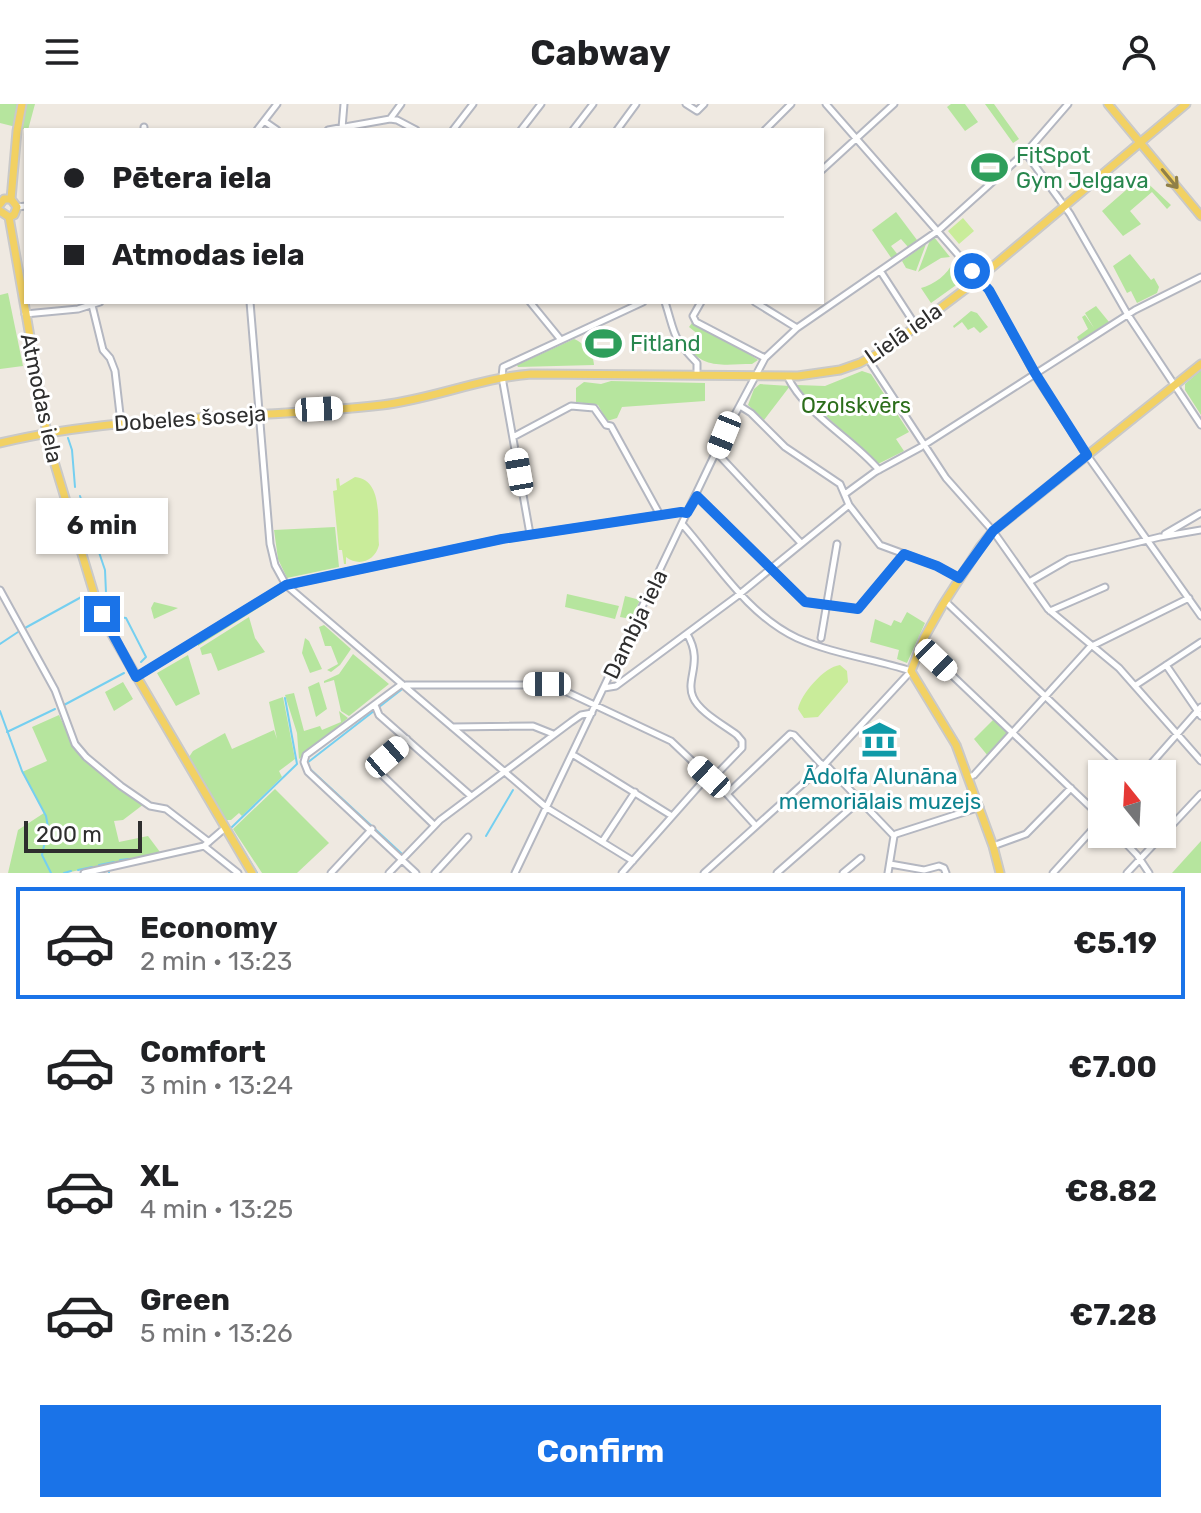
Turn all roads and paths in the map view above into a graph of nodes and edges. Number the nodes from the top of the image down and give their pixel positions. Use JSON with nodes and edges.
{"nodes":[{"id":1,"x":22,"y":104,"type":"edge"},
{"id":2,"x":277,"y":104,"type":"edge"},
{"id":3,"x":344,"y":104,"type":"edge"},
{"id":4,"x":401,"y":104,"type":"edge"},
{"id":5,"x":473,"y":104,"type":"edge"},
{"id":6,"x":541,"y":104,"type":"edge"},
{"id":7,"x":593,"y":104,"type":"edge"},
{"id":8,"x":686,"y":104,"type":"edge"},
{"id":9,"x":704,"y":104,"type":"edge"},
{"id":10,"x":791,"y":104,"type":"edge"},
{"id":11,"x":826,"y":104,"type":"edge"},
{"id":12,"x":894,"y":104,"type":"edge"},
{"id":13,"x":1068,"y":104,"type":"edge"},
{"id":14,"x":1108,"y":104,"type":"edge"},
{"id":15,"x":1186,"y":104,"type":"edge"},
{"id":16,"x":633,"y":105,"type":"edge"},
{"id":17,"x":390,"y":119,"type":"junction"},
{"id":18,"x":264,"y":121,"type":"junction"},
{"id":19,"x":259,"y":128,"type":"edge"},
{"id":20,"x":274,"y":128,"type":"edge"},
{"id":21,"x":342,"y":128,"type":"joint"},
{"id":22,"x":412,"y":128,"type":"edge"},
{"id":23,"x":455,"y":128,"type":"edge"},
{"id":24,"x":523,"y":128,"type":"edge"},
{"id":25,"x":575,"y":128,"type":"edge"},
{"id":26,"x":618,"y":128,"type":"edge"},
{"id":27,"x":767,"y":128,"type":"edge"},
{"id":28,"x":857,"y":137,"type":"junction"},
{"id":29,"x":1140,"y":143,"type":"junction"},
{"id":30,"x":1025,"y":152,"type":"junction"},
{"id":31,"x":824,"y":168,"type":"edge"},
{"id":32,"x":15,"y":203,"type":"edge"},
{"id":33,"x":1064,"y":206,"type":"junction"},
{"id":34,"x":4,"y":215,"type":"edge"},
{"id":35,"x":1201,"y":216,"type":"edge"},
{"id":36,"x":939,"y":230,"type":"junction"},
{"id":37,"x":881,"y":272,"type":"junction"},
{"id":38,"x":1201,"y":277,"type":"edge"},
{"id":39,"x":979,"y":278,"type":"junction"},
{"id":40,"x":90,"y":304,"type":"edge"},
{"id":41,"x":97,"y":304,"type":"edge"},
{"id":42,"x":250,"y":304,"type":"edge"},
{"id":43,"x":532,"y":304,"type":"edge"},
{"id":44,"x":639,"y":304,"type":"edge"},
{"id":45,"x":666,"y":304,"type":"edge"},
{"id":46,"x":700,"y":304,"type":"edge"},
{"id":47,"x":758,"y":304,"type":"edge"},
{"id":48,"x":25,"y":314,"type":"junction"},
{"id":49,"x":1128,"y":315,"type":"junction"},
{"id":50,"x":916,"y":326,"type":"junction"},
{"id":51,"x":797,"y":328,"type":"junction"},
{"id":52,"x":561,"y":340,"type":"junction"},
{"id":53,"x":765,"y":358,"type":"junction"},
{"id":54,"x":868,"y":359,"type":"junction"},
{"id":55,"x":1201,"y":364,"type":"edge"},
{"id":56,"x":1035,"y":373,"type":"junction"},
{"id":57,"x":697,"y":374,"type":"junction"},
{"id":58,"x":755,"y":374,"type":"junction"},
{"id":59,"x":787,"y":376,"type":"junction"},
{"id":60,"x":798,"y":376,"type":"junction"},
{"id":61,"x":502,"y":377,"type":"junction"},
{"id":62,"x":793,"y":386,"type":"junction"},
{"id":63,"x":1175,"y":386,"type":"junction"},
{"id":64,"x":740,"y":406,"type":"junction"},
{"id":65,"x":259,"y":413,"type":"junction"},
{"id":66,"x":121,"y":423,"type":"junction"},
{"id":67,"x":1201,"y":425,"type":"edge"},
{"id":68,"x":47,"y":432,"type":"junction"},
{"id":69,"x":513,"y":437,"type":"junction"},
{"id":70,"x":0,"y":443,"type":"edge"},
{"id":71,"x":924,"y":445,"type":"junction"},
{"id":72,"x":717,"y":453,"type":"junction"},
{"id":73,"x":1087,"y":455,"type":"junction"},
{"id":74,"x":879,"y":470,"type":"junction"},
{"id":75,"x":845,"y":494,"type":"junction"},
{"id":76,"x":697,"y":496,"type":"junction"},
{"id":77,"x":849,"y":505,"type":"junction"},
{"id":78,"x":687,"y":513,"type":"junction"},
{"id":79,"x":1201,"y":513,"type":"edge"},
{"id":80,"x":660,"y":515,"type":"junction"},
{"id":81,"x":683,"y":525,"type":"junction"},
{"id":82,"x":1201,"y":530,"type":"edge"},
{"id":83,"x":993,"y":531,"type":"junction"},
{"id":84,"x":530,"y":534,"type":"junction"},
{"id":85,"x":1160,"y":537,"type":"junction"},
{"id":86,"x":1149,"y":540,"type":"junction"},
{"id":87,"x":801,"y":543,"type":"junction"},
{"id":88,"x":837,"y":544,"type":"dead end"},
{"id":89,"x":904,"y":554,"type":"junction"},
{"id":90,"x":771,"y":567,"type":"junction"},
{"id":91,"x":959,"y":578,"type":"junction"},
{"id":92,"x":1031,"y":581,"type":"junction"},
{"id":93,"x":286,"y":585,"type":"junction"},
{"id":94,"x":1105,"y":587,"type":"dead end"},
{"id":95,"x":0,"y":590,"type":"edge"},
{"id":96,"x":739,"y":594,"type":"junction"},
{"id":97,"x":1189,"y":598,"type":"junction"},
{"id":98,"x":944,"y":601,"type":"junction"},
{"id":99,"x":826,"y":606,"type":"junction"},
{"id":100,"x":1050,"y":611,"type":"junction"},
{"id":101,"x":1201,"y":616,"type":"edge"},
{"id":102,"x":687,"y":634,"type":"junction"},
{"id":103,"x":821,"y":638,"type":"dead end"},
{"id":104,"x":1201,"y":642,"type":"edge"},
{"id":105,"x":1092,"y":645,"type":"junction"},
{"id":106,"x":919,"y":649,"type":"junction"},
{"id":107,"x":1166,"y":665,"type":"junction"},
{"id":108,"x":911,"y":671,"type":"junction"},
{"id":109,"x":136,"y":677,"type":"junction"},
{"id":110,"x":403,"y":685,"type":"junction"},
{"id":111,"x":1136,"y":685,"type":"junction"},
{"id":112,"x":604,"y":688,"type":"junction"},
{"id":113,"x":1045,"y":696,"type":"junction"},
{"id":114,"x":375,"y":705,"type":"junction"},
{"id":115,"x":595,"y":705,"type":"junction"},
{"id":116,"x":1200,"y":711,"type":"edge"},
{"id":117,"x":592,"y":713,"type":"junction"},
{"id":118,"x":452,"y":727,"type":"junction"},
{"id":119,"x":1012,"y":733,"type":"junction"},
{"id":120,"x":1177,"y":733,"type":"junction"},
{"id":121,"x":553,"y":734,"type":"junction"},
{"id":122,"x":407,"y":739,"type":"junction"},
{"id":123,"x":572,"y":754,"type":"junction"},
{"id":124,"x":1112,"y":760,"type":"edge"},
{"id":125,"x":1154,"y":760,"type":"edge"},
{"id":126,"x":1201,"y":761,"type":"edge"},
{"id":127,"x":825,"y":764,"type":"junction"},
{"id":128,"x":504,"y":771,"type":"junction"},
{"id":129,"x":709,"y":777,"type":"junction"},
{"id":130,"x":969,"y":777,"type":"junction"},
{"id":131,"x":1071,"y":788,"type":"junction"},
{"id":132,"x":635,"y":792,"type":"junction"},
{"id":133,"x":727,"y":794,"type":"junction"},
{"id":134,"x":1201,"y":794,"type":"edge"},
{"id":135,"x":471,"y":796,"type":"junction"},
{"id":136,"x":859,"y":801,"type":"junction"},
{"id":137,"x":1088,"y":804,"type":"edge"},
{"id":138,"x":980,"y":807,"type":"junction"},
{"id":139,"x":547,"y":808,"type":"junction"},
{"id":140,"x":672,"y":816,"type":"junction"},
{"id":141,"x":434,"y":825,"type":"junction"},
{"id":142,"x":756,"y":826,"type":"junction"},
{"id":143,"x":225,"y":828,"type":"junction"},
{"id":144,"x":372,"y":829,"type":"junction"},
{"id":145,"x":1088,"y":834,"type":"edge"},
{"id":146,"x":468,"y":837,"type":"dead end"},
{"id":147,"x":893,"y":838,"type":"junction"},
{"id":148,"x":602,"y":842,"type":"junction"},
{"id":149,"x":206,"y":844,"type":"junction"},
{"id":150,"x":993,"y":846,"type":"junction"},
{"id":151,"x":1130,"y":848,"type":"edge"},
{"id":152,"x":861,"y":858,"type":"dead end"},
{"id":153,"x":401,"y":859,"type":"junction"},
{"id":154,"x":1140,"y":859,"type":"junction"},
{"id":155,"x":633,"y":861,"type":"junction"},
{"id":156,"x":890,"y":864,"type":"junction"},
{"id":157,"x":105,"y":871,"type":"edge"},
{"id":158,"x":707,"y":872,"type":"edge"},
{"id":159,"x":84,"y":873,"type":"edge"},
{"id":160,"x":238,"y":873,"type":"edge"},
{"id":161,"x":252,"y":873,"type":"edge"},
{"id":162,"x":331,"y":873,"type":"edge"},
{"id":163,"x":389,"y":873,"type":"edge"},
{"id":164,"x":416,"y":873,"type":"edge"},
{"id":165,"x":435,"y":873,"type":"edge"},
{"id":166,"x":515,"y":873,"type":"edge"},
{"id":167,"x":622,"y":873,"type":"edge"},
{"id":168,"x":777,"y":873,"type":"edge"},
{"id":169,"x":843,"y":873,"type":"edge"},
{"id":170,"x":888,"y":873,"type":"edge"},
{"id":171,"x":946,"y":873,"type":"edge"},
{"id":172,"x":999,"y":873,"type":"edge"},
{"id":173,"x":1053,"y":873,"type":"edge"},
{"id":174,"x":1127,"y":873,"type":"edge"},
{"id":175,"x":1149,"y":873,"type":"edge"}],
"edges":[{"from":1,"to":32,"type":"main road"},
{"from":2,"to":18,"type":"street"},
{"from":3,"to":21,"type":"street"},
{"from":4,"to":17,"type":"street"},
{"from":5,"to":23,"type":"street"},
{"from":6,"to":24,"type":"street"},
{"from":7,"to":25,"type":"street"},
{"from":8,"to":9,"type":"street"},
{"from":10,"to":27,"type":"street"},
{"from":11,"to":28,"type":"street"},
{"from":12,"to":28,"type":"street"},
{"from":13,"to":30,"type":"street","name":"Dambja iela"},
{"from":14,"to":29,"type":"main road"},
{"from":15,"to":29,"type":"main road","name":"Lielā iela"},
{"from":16,"to":26,"type":"street"},
{"from":17,"to":21,"type":"street"},
{"from":17,"to":22,"type":"street"},
{"from":18,"to":19,"type":"street"},
{"from":18,"to":20,"type":"street"},
{"from":28,"to":31,"type":"street"},
{"from":28,"to":36,"type":"street"},
{"from":29,"to":33,"type":"main road","name":"Lielā iela"},
{"from":29,"to":35,"type":"main road","one_way":true},
{"from":30,"to":33,"type":"street"},
{"from":30,"to":36,"type":"street","name":"Dambja iela"},
{"from":32,"to":34,"type":"main road"},
{"from":33,"to":39,"type":"main road","name":"Lielā iela"},
{"from":33,"to":49,"type":"street"},
{"from":34,"to":48,"type":"main road","name":"Atmodas iela"},
{"from":36,"to":37,"type":"street","name":"Dambja iela"},
{"from":36,"to":39,"type":"street"},
{"from":37,"to":50,"type":"street"},
{"from":37,"to":51,"type":"street","name":"Dambja iela"},
{"from":38,"to":49,"type":"street"},
{"from":39,"to":50,"type":"main road","name":"Lielā iela"},
{"from":39,"to":56,"type":"street"},
{"from":40,"to":48,"type":"street"},
{"from":41,"to":66,"type":"street"},
{"from":42,"to":65,"type":"street"},
{"from":43,"to":52,"type":"street"},
{"from":44,"to":52,"type":"street","name":"Dobeles šoseja"},
{"from":45,"to":57,"type":"street"},
{"from":46,"to":53,"type":"street"},
{"from":47,"to":51,"type":"street"},
{"from":48,"to":68,"type":"main road","name":"Atmodas iela"},
{"from":49,"to":56,"type":"street"},
{"from":49,"to":63,"type":"street"},
{"from":50,"to":54,"type":"main road","name":"Lielā iela"},
{"from":51,"to":53,"type":"street","name":"Dambja iela"},
{"from":52,"to":61,"type":"street","name":"Dobeles šoseja"},
{"from":53,"to":58,"type":"street","name":"Dambja iela"},
{"from":54,"to":60,"type":"main road","name":"Lielā iela"},
{"from":54,"to":71,"type":"street"},
{"from":55,"to":63,"type":"main road"},
{"from":56,"to":71,"type":"street"},
{"from":56,"to":73,"type":"street"},
{"from":57,"to":58,"type":"main road","name":"Lielā iela"},
{"from":57,"to":61,"type":"main road","name":"Lielā iela"},
{"from":58,"to":59,"type":"main road","name":"Lielā iela"},
{"from":58,"to":64,"type":"street","name":"Dambja iela"},
{"from":59,"to":60,"type":"main road","name":"Lielā iela"},
{"from":59,"to":62,"type":"street"},
{"from":60,"to":62,"type":"street"},
{"from":61,"to":65,"type":"main road","name":"Dobeles šoseja"},
{"from":61,"to":69,"type":"street"},
{"from":62,"to":74,"type":"street"},
{"from":63,"to":67,"type":"street"},
{"from":63,"to":73,"type":"main road"},
{"from":64,"to":72,"type":"street","name":"Dambja iela"},
{"from":64,"to":75,"type":"street"},
{"from":65,"to":66,"type":"main road","name":"Dobeles šoseja"},
{"from":65,"to":93,"type":"street"},
{"from":66,"to":68,"type":"main road","name":"Dobeles šoseja"},
{"from":68,"to":70,"type":"main road","name":"Dobeles šoseja"},
{"from":68,"to":109,"type":"main road","name":"Atmodas iela"},
{"from":69,"to":80,"type":"street"},
{"from":69,"to":84,"type":"street"},
{"from":71,"to":74,"type":"street"},
{"from":71,"to":83,"type":"street"},
{"from":72,"to":76,"type":"street","name":"Dambja iela"},
{"from":72,"to":87,"type":"street"},
{"from":73,"to":83,"type":"main road"},
{"from":73,"to":86,"type":"street"},
{"from":74,"to":75,"type":"street"},
{"from":75,"to":77,"type":"street"},
{"from":76,"to":78,"type":"street","name":"Dambja iela"},
{"from":76,"to":90,"type":"street"},
{"from":77,"to":87,"type":"street"},
{"from":77,"to":89,"type":"street"},
{"from":78,"to":80,"type":"street"},
{"from":78,"to":81,"type":"street","name":"Dambja iela"},
{"from":79,"to":85,"type":"street"},
{"from":80,"to":84,"type":"street"},
{"from":81,"to":96,"type":"street"},
{"from":81,"to":112,"type":"street","name":"Dambja iela"},
{"from":82,"to":85,"type":"street"},
{"from":83,"to":91,"type":"main road"},
{"from":83,"to":92,"type":"street"},
{"from":84,"to":93,"type":"street"},
{"from":85,"to":86,"type":"street"},
{"from":86,"to":92,"type":"street"},
{"from":86,"to":97,"type":"street"},
{"from":87,"to":90,"type":"street"},
{"from":88,"to":99,"type":"street"},
{"from":89,"to":91,"type":"street"},
{"from":89,"to":99,"type":"street"},
{"from":90,"to":96,"type":"street"},
{"from":90,"to":99,"type":"street"},
{"from":91,"to":98,"type":"main road"},
{"from":92,"to":100,"type":"street"},
{"from":93,"to":109,"type":"street"},
{"from":93,"to":110,"type":"street"},
{"from":94,"to":100,"type":"street"},
{"from":95,"to":149,"type":"street"},
{"from":96,"to":102,"type":"street"},
{"from":96,"to":108,"type":"street"},
{"from":97,"to":101,"type":"street"},
{"from":97,"to":105,"type":"street"},
{"from":98,"to":106,"type":"main road"},
{"from":98,"to":113,"type":"street"},
{"from":99,"to":103,"type":"street"},
{"from":100,"to":105,"type":"street"},
{"from":102,"to":112,"type":"street"},
{"from":102,"to":129,"type":"street"},
{"from":104,"to":107,"type":"street"},
{"from":105,"to":111,"type":"street"},
{"from":105,"to":113,"type":"street"},
{"from":106,"to":108,"type":"main road"},
{"from":106,"to":119,"type":"street"},
{"from":107,"to":111,"type":"street"},
{"from":107,"to":116,"type":"street"},
{"from":108,"to":127,"type":"street"},
{"from":108,"to":130,"type":"main road"},
{"from":109,"to":143,"type":"main road","name":"Atmodas iela"},
{"from":110,"to":114,"type":"street"},
{"from":110,"to":115,"type":"street"},
{"from":110,"to":118,"type":"street"},
{"from":111,"to":120,"type":"street"},
{"from":112,"to":115,"type":"street","name":"Dambja iela"},
{"from":113,"to":119,"type":"street"},
{"from":113,"to":124,"type":"street"},
{"from":114,"to":122,"type":"street"},
{"from":114,"to":144,"type":"street"},
{"from":115,"to":117,"type":"street","name":"Dambja iela"},
{"from":115,"to":129,"type":"street"},
{"from":116,"to":120,"type":"street"},
{"from":117,"to":121,"type":"street"},
{"from":117,"to":123,"type":"street","name":"Dambja iela"},
{"from":118,"to":121,"type":"street"},
{"from":118,"to":128,"type":"street"},
{"from":119,"to":130,"type":"street"},
{"from":119,"to":131,"type":"street"},
{"from":120,"to":125,"type":"street"},
{"from":120,"to":126,"type":"street"},
{"from":121,"to":128,"type":"street"},
{"from":122,"to":135,"type":"street"},
{"from":122,"to":141,"type":"street"},
{"from":123,"to":132,"type":"street"},
{"from":123,"to":139,"type":"street","name":"Dambja iela"},
{"from":127,"to":133,"type":"street"},
{"from":127,"to":136,"type":"street"},
{"from":127,"to":142,"type":"street"},
{"from":128,"to":135,"type":"street"},
{"from":128,"to":139,"type":"street"},
{"from":129,"to":133,"type":"street"},
{"from":129,"to":140,"type":"street"},
{"from":130,"to":138,"type":"main road"},
{"from":131,"to":137,"type":"street"},
{"from":131,"to":150,"type":"street"},
{"from":132,"to":140,"type":"street"},
{"from":132,"to":148,"type":"street"},
{"from":133,"to":142,"type":"street"},
{"from":134,"to":154,"type":"street"},
{"from":135,"to":141,"type":"street"},
{"from":136,"to":147,"type":"street"},
{"from":136,"to":168,"type":"street"},
{"from":138,"to":147,"type":"street"},
{"from":138,"to":150,"type":"main road"},
{"from":139,"to":148,"type":"street"},
{"from":139,"to":166,"type":"street","name":"Dambja iela"},
{"from":140,"to":155,"type":"street"},
{"from":141,"to":153,"type":"street"},
{"from":142,"to":158,"type":"street"},
{"from":143,"to":149,"type":"street"},
{"from":143,"to":161,"type":"main road","name":"Atmodas iela"},
{"from":144,"to":153,"type":"street"},
{"from":144,"to":162,"type":"street"},
{"from":145,"to":173,"type":"street"},
{"from":146,"to":165,"type":"street"},
{"from":147,"to":156,"type":"street"},
{"from":148,"to":155,"type":"street"},
{"from":149,"to":157,"type":"street"},
{"from":149,"to":160,"type":"street"},
{"from":150,"to":172,"type":"main road"},
{"from":151,"to":154,"type":"street"},
{"from":152,"to":169,"type":"street"},
{"from":153,"to":163,"type":"street"},
{"from":153,"to":164,"type":"street"},
{"from":154,"to":174,"type":"street"},
{"from":154,"to":175,"type":"street"},
{"from":155,"to":167,"type":"street"},
{"from":156,"to":170,"type":"street"},
{"from":156,"to":171,"type":"street"},
{"from":157,"to":159,"type":"street"}]}
